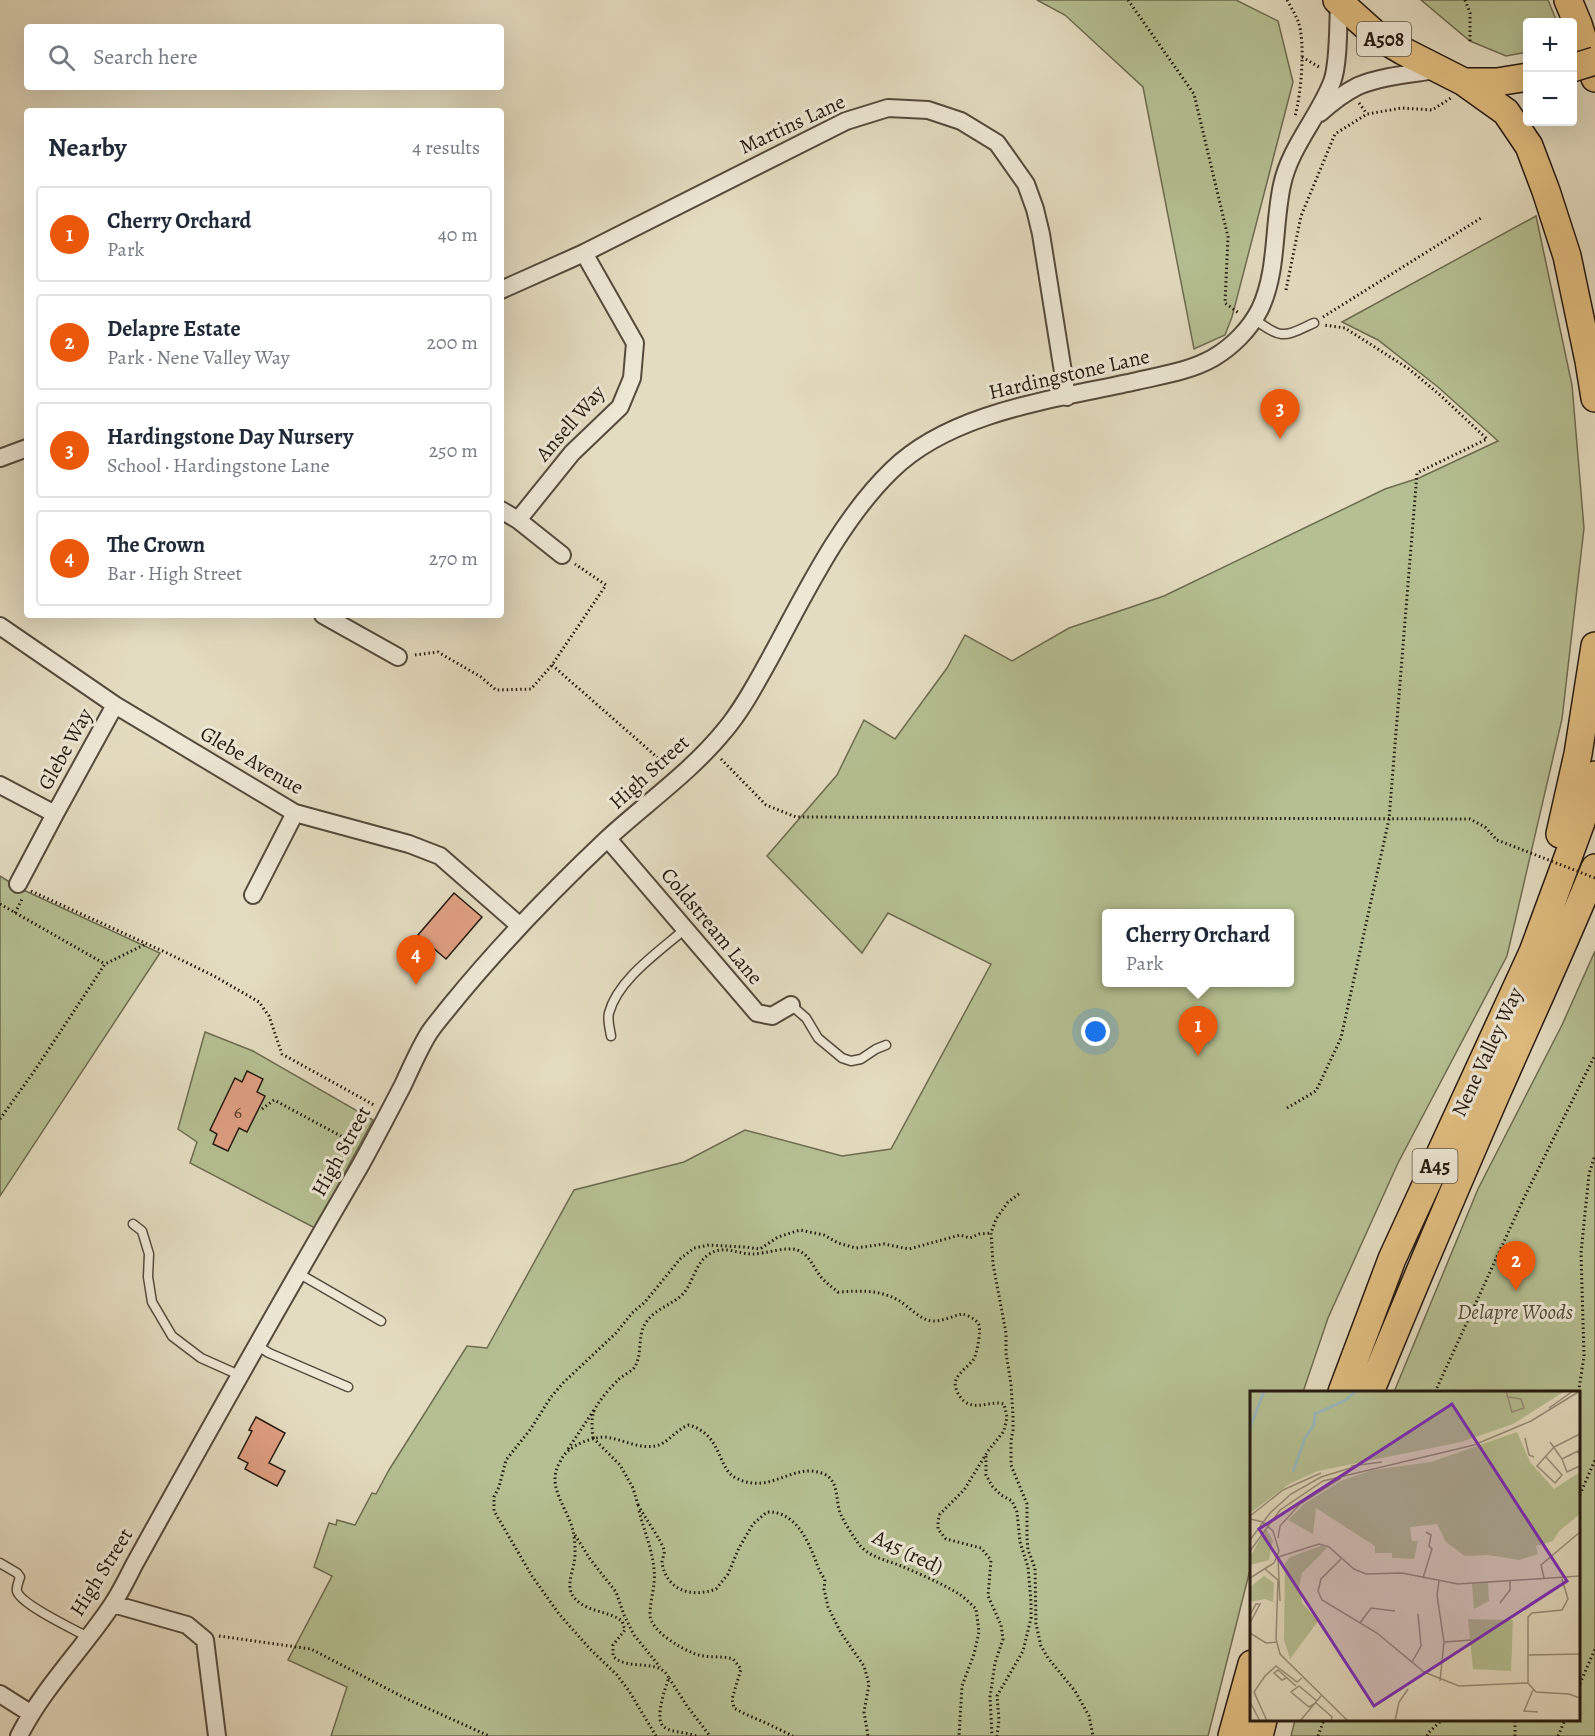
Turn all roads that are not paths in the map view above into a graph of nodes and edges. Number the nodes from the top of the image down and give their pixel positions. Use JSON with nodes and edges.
{"nodes":[{"id":1,"x":1568,"y":0,"type":"edge"},
{"id":2,"x":1338,"y":1,"type":"edge"},
{"id":3,"x":1595,"y":61,"type":"edge"},
{"id":4,"x":1577,"y":66,"type":"edge"},
{"id":5,"x":1437,"y":70,"type":"junction"},
{"id":6,"x":1523,"y":78,"type":"edge"},
{"id":7,"x":1595,"y":78,"type":"edge"},
{"id":8,"x":1459,"y":88,"type":"junction"},
{"id":9,"x":1312,"y":121,"type":"junction"},
{"id":10,"x":584,"y":253,"type":"junction"},
{"id":11,"x":504,"y":289,"type":"edge"},
{"id":12,"x":1248,"y":317,"type":"junction"},
{"id":13,"x":1314,"y":323,"type":"road end"},
{"id":14,"x":1067,"y":397,"type":"junction"},
{"id":15,"x":1595,"y":398,"type":"edge"},
{"id":16,"x":24,"y":449,"type":"edge"},
{"id":17,"x":0,"y":458,"type":"edge"},
{"id":18,"x":504,"y":512,"type":"edge"},
{"id":19,"x":518,"y":520,"type":"junction"},
{"id":20,"x":562,"y":555,"type":"road end"},
{"id":21,"x":328,"y":618,"type":"edge"},
{"id":22,"x":0,"y":626,"type":"edge"},
{"id":23,"x":776,"y":646,"type":"joint"},
{"id":24,"x":1595,"y":646,"type":"edge"},
{"id":25,"x":398,"y":657,"type":"road end"},
{"id":26,"x":115,"y":705,"type":"junction"},
{"id":27,"x":1595,"y":775,"type":"edge"},
{"id":28,"x":0,"y":785,"type":"edge"},
{"id":29,"x":295,"y":813,"type":"junction"},
{"id":30,"x":55,"y":814,"type":"junction"},
{"id":31,"x":608,"y":839,"type":"junction"},
{"id":32,"x":1595,"y":868,"type":"edge"},
{"id":33,"x":18,"y":884,"type":"road end"},
{"id":34,"x":253,"y":895,"type":"dead end"},
{"id":35,"x":1595,"y":902,"type":"edge"},
{"id":36,"x":520,"y":926,"type":"junction"},
{"id":37,"x":685,"y":929,"type":"junction"},
{"id":38,"x":1533,"y":952,"type":"junction"},
{"id":39,"x":791,"y":1005,"type":"joint"},
{"id":40,"x":611,"y":1036,"type":"dead end"},
{"id":41,"x":886,"y":1045,"type":"dead end"},
{"id":42,"x":1497,"y":1092,"type":"junction"},
{"id":43,"x":133,"y":1224,"type":"dead end"},
{"id":44,"x":298,"y":1273,"type":"junction"},
{"id":45,"x":381,"y":1321,"type":"dead end"},
{"id":46,"x":256,"y":1345,"type":"junction"},
{"id":47,"x":239,"y":1375,"type":"junction"},
{"id":48,"x":348,"y":1387,"type":"dead end"},
{"id":49,"x":1342,"y":1391,"type":"edge"},
{"id":50,"x":1370,"y":1391,"type":"edge"},
{"id":51,"x":0,"y":1563,"type":"edge"},
{"id":52,"x":113,"y":1604,"type":"junction"},
{"id":53,"x":88,"y":1637,"type":"junction"},
{"id":54,"x":1250,"y":1668,"type":"edge"},
{"id":55,"x":0,"y":1694,"type":"edge"},
{"id":56,"x":30,"y":1713,"type":"junction"},
{"id":57,"x":1263,"y":1721,"type":"edge"},
{"id":58,"x":19,"y":1736,"type":"edge"},
{"id":59,"x":217,"y":1736,"type":"edge"},
{"id":60,"x":1232,"y":1736,"type":"edge"},
{"id":61,"x":1259,"y":1736,"type":"edge"}],
"edges":[{"from":1,"to":7,"type":"highway"},
{"from":2,"to":5,"type":"highway","number":"A508"},
{"from":2,"to":9,"type":"street","name":"Hardingstone Lane"},
{"from":3,"to":4,"type":"highway","bridge":true},
{"from":5,"to":8,"type":"highway","number":"A508"},
{"from":5,"to":9,"type":"street","name":"Hardingstone Lane"},
{"from":6,"to":8,"type":"highway","number":"A508"},
{"from":8,"to":15,"type":"highway"},
{"from":9,"to":12,"type":"street","name":"Hardingstone Lane"},
{"from":10,"to":11,"type":"street","name":"Martins Lane"},
{"from":10,"to":14,"type":"street","name":"Martins Lane"},
{"from":10,"to":19,"type":"street","name":"Ansell Way"},
{"from":12,"to":13,"type":"lane"},
{"from":12,"to":14,"type":"street","name":"Hardingstone Lane"},
{"from":14,"to":23,"type":"street","name":"Hardingstone Lane"},
{"from":16,"to":17,"type":"street"},
{"from":18,"to":19,"type":"street"},
{"from":19,"to":20,"type":"street"},
{"from":21,"to":25,"type":"street"},
{"from":22,"to":26,"type":"street","name":"Glebe Avenue"},
{"from":23,"to":31,"type":"street","name":"High Street"},
{"from":24,"to":38,"type":"highway"},
{"from":26,"to":29,"type":"street","name":"Glebe Avenue"},
{"from":26,"to":30,"type":"street","name":"Glebe Way"},
{"from":27,"to":38,"type":"highway","name":"Nene Valley Way","number":"A45"},
{"from":28,"to":30,"type":"street","name":"Glebe Way"},
{"from":29,"to":34,"type":"street"},
{"from":29,"to":36,"type":"street","name":"Glebe Avenue"},
{"from":30,"to":33,"type":"street","name":"Glebe Way"},
{"from":31,"to":36,"type":"street","name":"High Street"},
{"from":31,"to":37,"type":"street","name":"Coldstream Lane"},
{"from":32,"to":42,"type":"highway","name":"Nene Valley Way","number":"A45"},
{"from":35,"to":42,"type":"highway"},
{"from":36,"to":44,"type":"street","name":"High Street"},
{"from":37,"to":39,"type":"street","name":"Coldstream Lane"},
{"from":37,"to":40,"type":"lane"},
{"from":38,"to":49,"type":"highway","name":"Nene Valley Way","number":"A45"},
{"from":39,"to":41,"type":"lane"},
{"from":42,"to":50,"type":"highway","name":"Nene Valley Way","number":"A45"},
{"from":43,"to":47,"type":"lane"},
{"from":44,"to":45,"type":"lane"},
{"from":44,"to":46,"type":"street","name":"High Street"},
{"from":46,"to":47,"type":"street","name":"High Street"},
{"from":46,"to":48,"type":"lane"},
{"from":47,"to":52,"type":"street","name":"High Street"},
{"from":51,"to":53,"type":"lane"},
{"from":52,"to":53,"type":"street","name":"High Street"},
{"from":52,"to":59,"type":"street"},
{"from":53,"to":56,"type":"street","name":"High Street"},
{"from":54,"to":60,"type":"highway"},
{"from":55,"to":56,"type":"street"},
{"from":56,"to":58,"type":"street","name":"High Street"},
{"from":57,"to":61,"type":"highway"}]}
